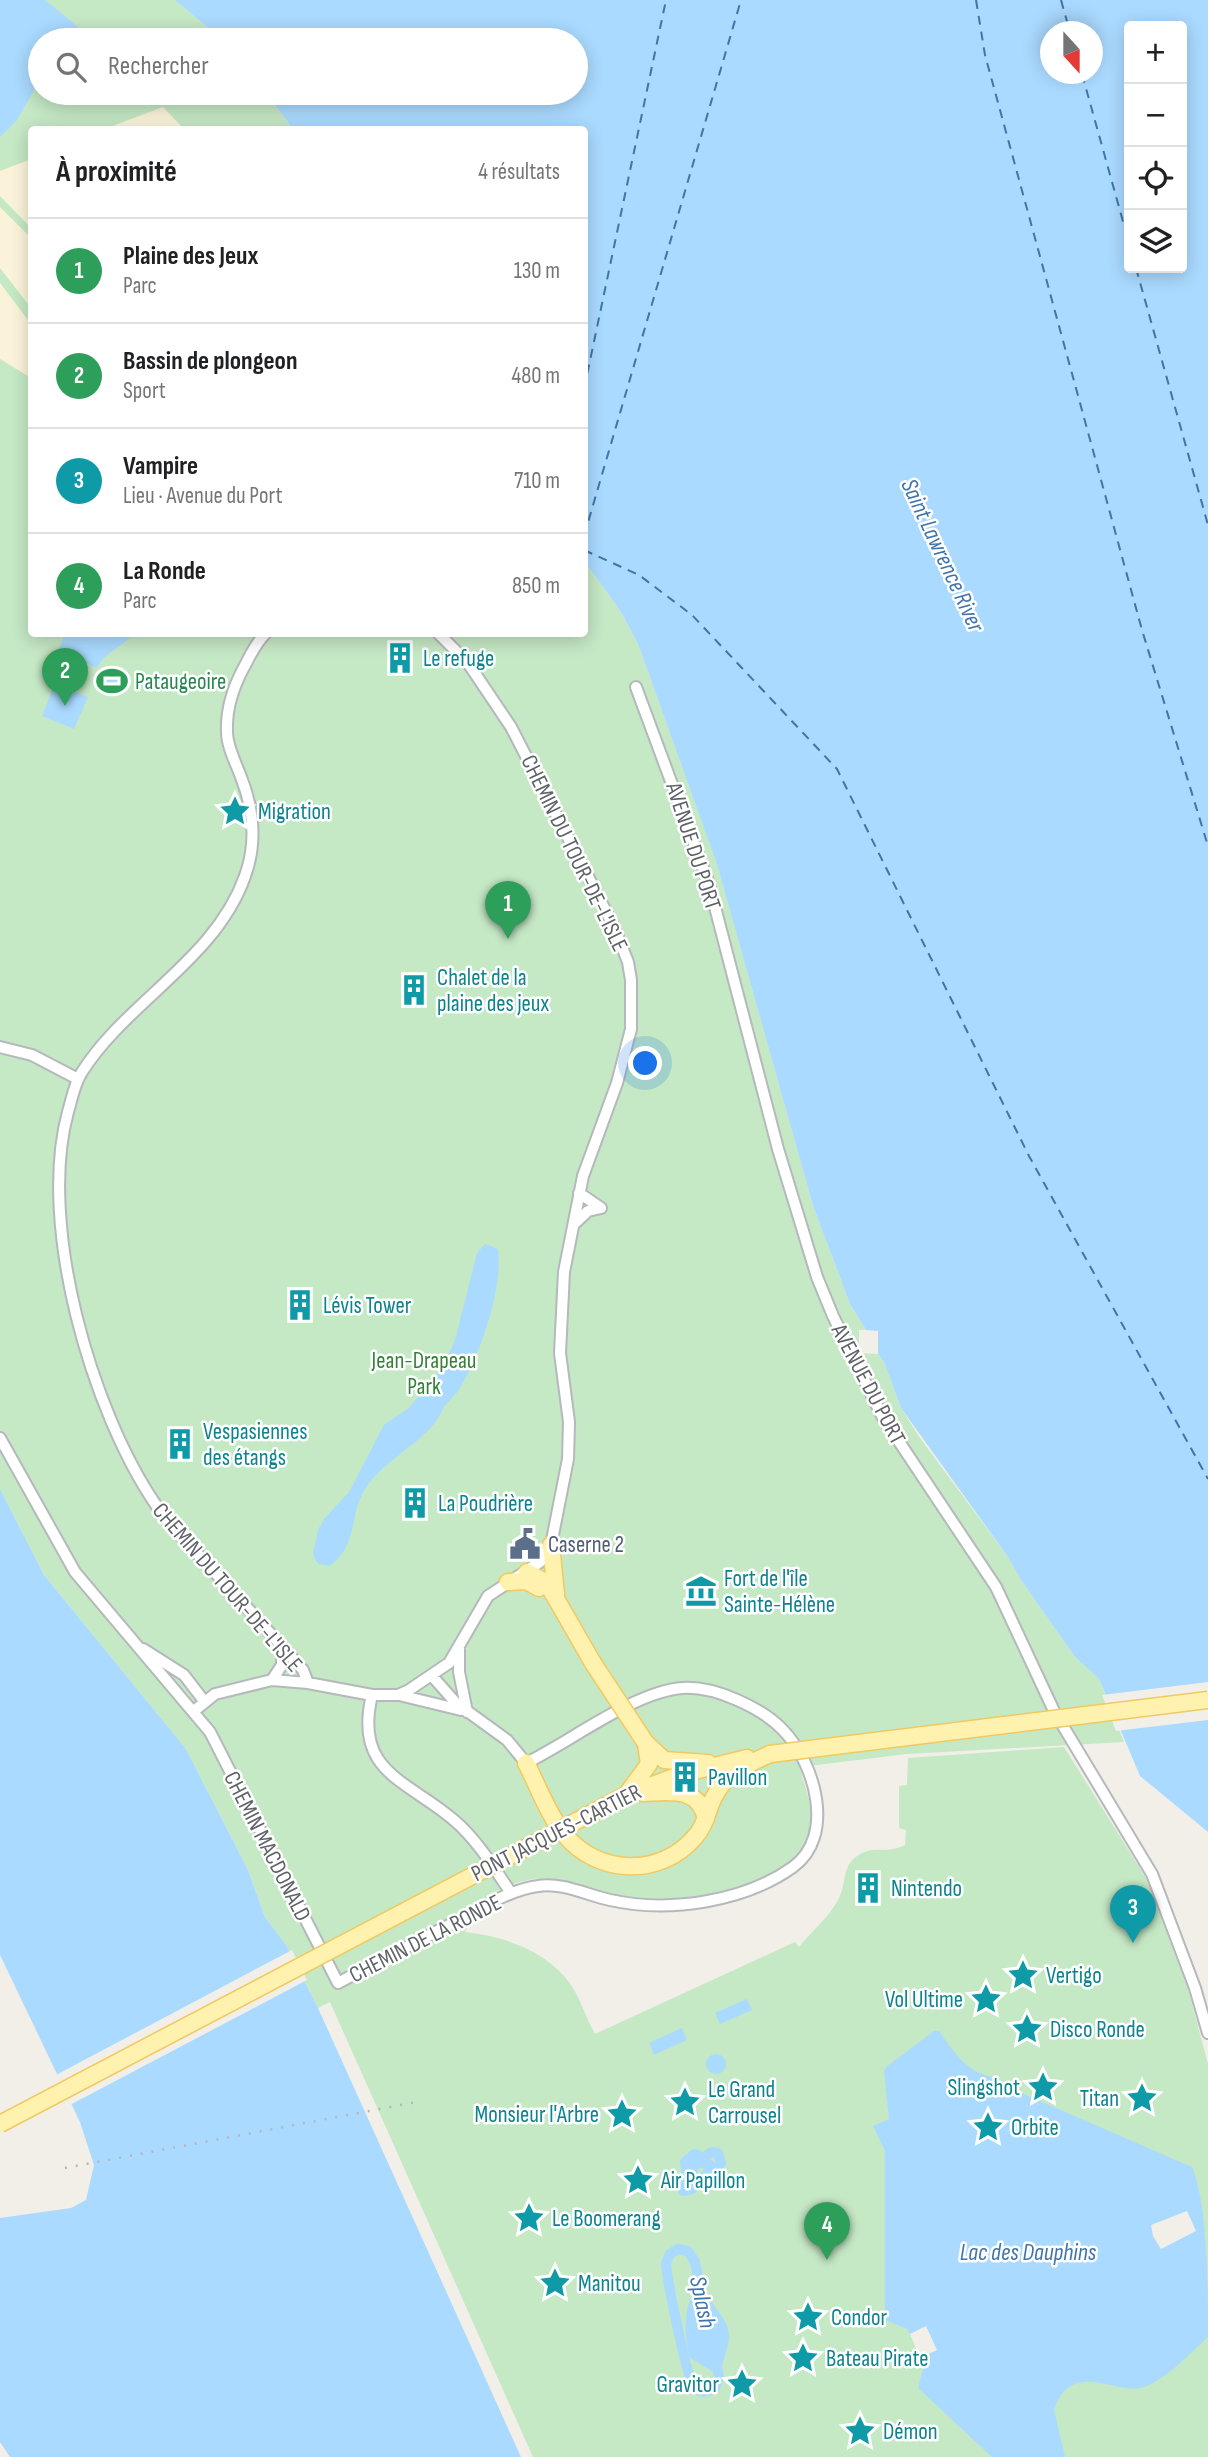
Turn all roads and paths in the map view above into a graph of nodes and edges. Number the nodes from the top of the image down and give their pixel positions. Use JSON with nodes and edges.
{"nodes":[{"id":1,"x":262,"y":637,"type":"edge"},
{"id":2,"x":442,"y":637,"type":"edge"},
{"id":3,"x":636,"y":687,"type":"dead end"},
{"id":4,"x":0,"y":1047,"type":"edge"},
{"id":5,"x":78,"y":1079,"type":"junction"},
{"id":6,"x":579,"y":1193,"type":"junction"},
{"id":7,"x":572,"y":1227,"type":"junction"},
{"id":8,"x":0,"y":1438,"type":"edge"},
{"id":9,"x":551,"y":1545,"type":"junction"},
{"id":10,"x":527,"y":1572,"type":"junction"},
{"id":11,"x":508,"y":1582,"type":"junction"},
{"id":12,"x":488,"y":1595,"type":"junction"},
{"id":13,"x":557,"y":1603,"type":"junction"},
{"id":14,"x":135,"y":1644,"type":"junction"},
{"id":15,"x":460,"y":1646,"type":"junction"},
{"id":16,"x":282,"y":1649,"type":"junction"},
{"id":17,"x":177,"y":1671,"type":"junction"},
{"id":18,"x":432,"y":1676,"type":"junction"},
{"id":19,"x":272,"y":1680,"type":"junction"},
{"id":20,"x":166,"y":1683,"type":"junction"},
{"id":21,"x":308,"y":1683,"type":"junction"},
{"id":22,"x":372,"y":1695,"type":"junction"},
{"id":23,"x":398,"y":1695,"type":"junction"},
{"id":24,"x":1208,"y":1700,"type":"edge"},
{"id":25,"x":204,"y":1701,"type":"junction"},
{"id":26,"x":194,"y":1711,"type":"junction"},
{"id":27,"x":467,"y":1712,"type":"junction"},
{"id":28,"x":645,"y":1742,"type":"junction"},
{"id":29,"x":770,"y":1754,"type":"junction"},
{"id":30,"x":526,"y":1763,"type":"junction"},
{"id":31,"x":717,"y":1764,"type":"junction"},
{"id":32,"x":626,"y":1795,"type":"junction"},
{"id":33,"x":706,"y":1819,"type":"junction"},
{"id":34,"x":511,"y":1893,"type":"junction"},
{"id":35,"x":338,"y":1983,"type":"joint"},
{"id":36,"x":1208,"y":2033,"type":"edge"},
{"id":37,"x":0,"y":2124,"type":"edge"}],
"edges":[{"from":1,"to":5,"type":"street","name":"CHEMIN DU TOUR-DE-L'ISLE"},
{"from":2,"to":6,"type":"street","name":"CHEMIN DU TOUR-DE-L'ISLE"},
{"from":3,"to":36,"type":"street","name":"AVENUE DU PORT"},
{"from":4,"to":5,"type":"street"},
{"from":5,"to":16,"type":"street","name":"CHEMIN DU TOUR-DE-L'ISLE"},
{"from":6,"to":7,"type":"street","name":"CHEMIN DU TOUR-DE-L'ISLE"},
{"from":6,"to":7,"type":"street"},
{"from":7,"to":9,"type":"street","name":"CHEMIN DU TOUR-DE-L'ISLE"},
{"from":8,"to":14,"type":"street","name":"CHEMIN MACDONALD"},
{"from":9,"to":10,"type":"street","name":"CHEMIN DU TOUR-DE-L'ISLE"},
{"from":9,"to":13,"type":"main road"},
{"from":10,"to":11,"type":"street","name":"CHEMIN DU TOUR-DE-L'ISLE"},
{"from":10,"to":12,"type":"street"},
{"from":10,"to":13,"type":"main road"},
{"from":11,"to":12,"type":"street","name":"CHEMIN DU TOUR-DE-L'ISLE"},
{"from":11,"to":13,"type":"main road"},
{"from":12,"to":15,"type":"street","name":"CHEMIN DU TOUR-DE-L'ISLE"},
{"from":13,"to":28,"type":"main road","bridge":true},
{"from":14,"to":17,"type":"street","name":"CHEMIN MACDONALD"},
{"from":14,"to":20,"type":"street","name":"CHEMIN MACDONALD"},
{"from":15,"to":18,"type":"street","name":"CHEMIN DU TOUR-DE-L'ISLE"},
{"from":15,"to":27,"type":"street"},
{"from":16,"to":19,"type":"street"},
{"from":16,"to":21,"type":"street","name":"CHEMIN DU TOUR-DE-L'ISLE"},
{"from":17,"to":20,"type":"street"},
{"from":17,"to":25,"type":"street","name":"CHEMIN MACDONALD"},
{"from":18,"to":23,"type":"street","name":"CHEMIN DU TOUR-DE-L'ISLE"},
{"from":18,"to":27,"type":"street"},
{"from":19,"to":21,"type":"street"},
{"from":19,"to":25,"type":"street"},
{"from":20,"to":26,"type":"street","name":"CHEMIN MACDONALD"},
{"from":21,"to":22,"type":"street","name":"CHEMIN DU TOUR-DE-L'ISLE"},
{"from":22,"to":23,"type":"street","name":"CHEMIN DU TOUR-DE-L'ISLE"},
{"from":22,"to":34,"type":"street","name":"CHEMIN DE LA RONDE"},
{"from":23,"to":27,"type":"street"},
{"from":24,"to":29,"type":"main road","name":"PONT JACQUES-CARTIER","bridge":true},
{"from":25,"to":26,"type":"street"},
{"from":26,"to":35,"type":"street","name":"CHEMIN MACDONALD"},
{"from":27,"to":30,"type":"street"},
{"from":28,"to":31,"type":"main road"},
{"from":28,"to":32,"type":"main road"},
{"from":29,"to":31,"type":"main road","name":"PONT JACQUES-CARTIER"},
{"from":29,"to":33,"type":"main road"},
{"from":30,"to":33,"type":"main road"},
{"from":30,"to":34,"type":"street","name":"CHEMIN DE LA RONDE"},
{"from":31,"to":32,"type":"main road","name":"PONT JACQUES-CARTIER"},
{"from":32,"to":33,"type":"main road"},
{"from":32,"to":37,"type":"main road","name":"PONT JACQUES-CARTIER","bridge":true},
{"from":34,"to":35,"type":"street","name":"CHEMIN DE LA RONDE"}]}
